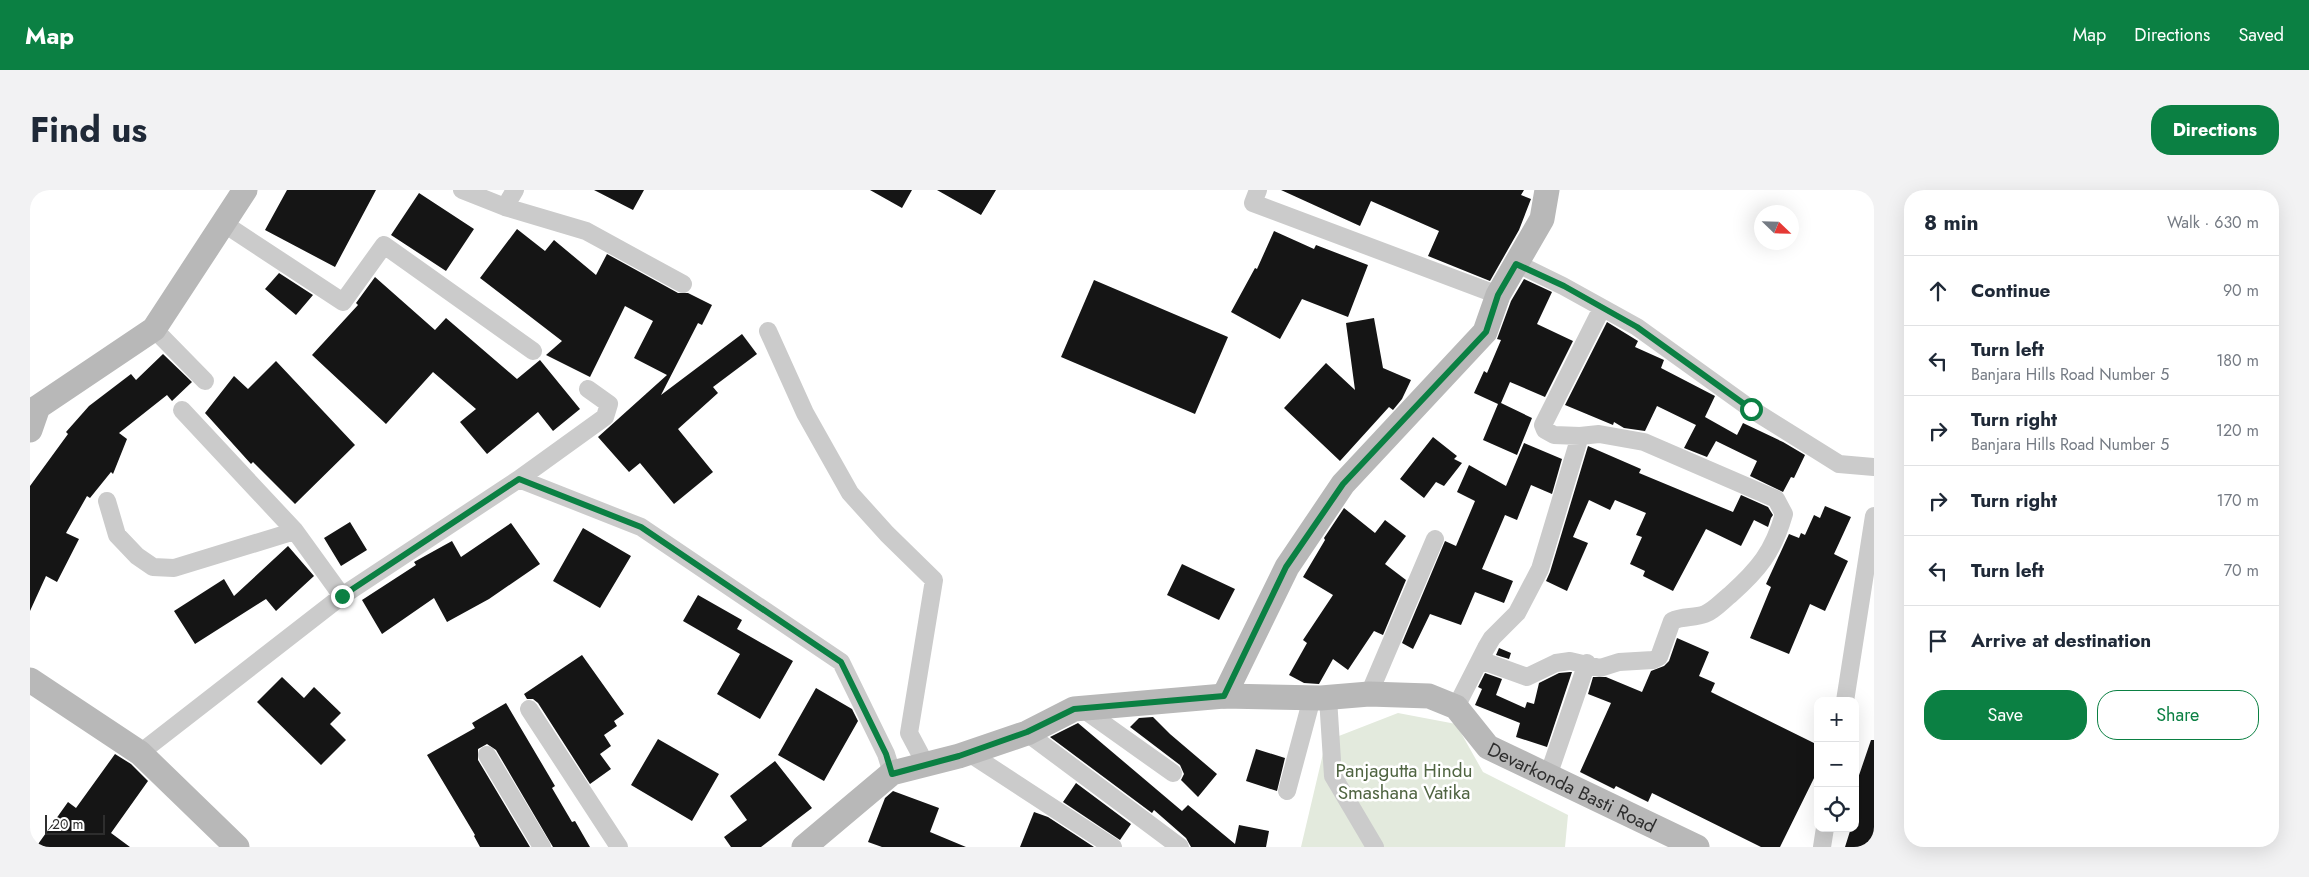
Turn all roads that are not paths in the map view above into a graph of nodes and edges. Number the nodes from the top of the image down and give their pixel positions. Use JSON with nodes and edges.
{"nodes":[{"id":1,"x":245,"y":190,"type":"edge"},
{"id":2,"x":462,"y":190,"type":"edge"},
{"id":3,"x":515,"y":190,"type":"edge"},
{"id":4,"x":1258,"y":190,"type":"edge"},
{"id":5,"x":1546,"y":190,"type":"edge"},
{"id":6,"x":505,"y":207,"type":"junction"},
{"id":7,"x":223,"y":223,"type":"junction"},
{"id":8,"x":1516,"y":264,"type":"junction"},
{"id":9,"x":683,"y":284,"type":"dead end"},
{"id":10,"x":1498,"y":295,"type":"junction"},
{"id":11,"x":1602,"y":308,"type":"junction"},
{"id":12,"x":154,"y":328,"type":"junction"},
{"id":13,"x":768,"y":331,"type":"dead end"},
{"id":14,"x":533,"y":351,"type":"dead end"},
{"id":15,"x":205,"y":381,"type":"dead end"},
{"id":16,"x":588,"y":389,"type":"dead end"},
{"id":17,"x":182,"y":410,"type":"dead end"},
{"id":18,"x":30,"y":430,"type":"edge"},
{"id":19,"x":1580,"y":436,"type":"junction"},
{"id":20,"x":1874,"y":467,"type":"edge"},
{"id":21,"x":519,"y":479,"type":"junction"},
{"id":22,"x":107,"y":501,"type":"dead end"},
{"id":23,"x":1874,"y":516,"type":"edge"},
{"id":24,"x":295,"y":531,"type":"junction"},
{"id":25,"x":1435,"y":539,"type":"dead end"},
{"id":26,"x":342,"y":596,"type":"junction"},
{"id":27,"x":1480,"y":660,"type":"junction"},
{"id":28,"x":1587,"y":663,"type":"junction"},
{"id":29,"x":30,"y":680,"type":"edge"},
{"id":30,"x":1369,"y":694,"type":"junction"},
{"id":31,"x":1224,"y":696,"type":"junction"},
{"id":32,"x":1846,"y":697,"type":"edge"},
{"id":33,"x":1320,"y":698,"type":"junction"},
{"id":34,"x":1456,"y":707,"type":"junction"},
{"id":35,"x":530,"y":709,"type":"dead end"},
{"id":36,"x":1083,"y":709,"type":"junction"},
{"id":37,"x":1027,"y":732,"type":"junction"},
{"id":38,"x":140,"y":753,"type":"junction"},
{"id":39,"x":964,"y":754,"type":"junction"},
{"id":40,"x":487,"y":755,"type":"dead end"},
{"id":41,"x":926,"y":766,"type":"junction"},
{"id":42,"x":1173,"y":773,"type":"dead end"},
{"id":43,"x":892,"y":774,"type":"junction"},
{"id":44,"x":1548,"y":776,"type":"junction"},
{"id":45,"x":1287,"y":791,"type":"dead end"},
{"id":46,"x":1824,"y":832,"type":"edge"},
{"id":47,"x":237,"y":847,"type":"edge"},
{"id":48,"x":542,"y":847,"type":"edge"},
{"id":49,"x":619,"y":847,"type":"edge"},
{"id":50,"x":804,"y":847,"type":"edge"},
{"id":51,"x":1113,"y":847,"type":"edge"},
{"id":52,"x":1180,"y":847,"type":"edge"},
{"id":53,"x":1375,"y":847,"type":"edge"},
{"id":54,"x":1697,"y":847,"type":"edge"},
{"id":55,"x":1822,"y":847,"type":"edge"}],
"edges":[{"from":1,"to":7,"type":"street"},
{"from":2,"to":6,"type":"street"},
{"from":3,"to":6,"type":"street"},
{"from":4,"to":10,"type":"street"},
{"from":5,"to":8,"type":"street"},
{"from":6,"to":9,"type":"street"},
{"from":7,"to":12,"type":"street"},
{"from":7,"to":14,"type":"street"},
{"from":8,"to":10,"type":"street"},
{"from":8,"to":11,"type":"street"},
{"from":10,"to":31,"type":"street"},
{"from":11,"to":19,"type":"street"},
{"from":11,"to":20,"type":"street"},
{"from":12,"to":15,"type":"street"},
{"from":12,"to":18,"type":"street"},
{"from":13,"to":41,"type":"street"},
{"from":16,"to":21,"type":"street"},
{"from":17,"to":24,"type":"street"},
{"from":19,"to":27,"type":"street"},
{"from":19,"to":28,"type":"street"},
{"from":21,"to":26,"type":"street"},
{"from":21,"to":43,"type":"street"},
{"from":22,"to":24,"type":"street"},
{"from":23,"to":32,"type":"street"},
{"from":24,"to":26,"type":"street"},
{"from":25,"to":30,"type":"street"},
{"from":26,"to":38,"type":"street"},
{"from":27,"to":28,"type":"street"},
{"from":27,"to":34,"type":"street"},
{"from":28,"to":44,"type":"street"},
{"from":29,"to":38,"type":"street"},
{"from":30,"to":33,"type":"street","name":"Devarkonda Basti Road"},
{"from":30,"to":34,"type":"street","name":"Devarkonda Basti Road"},
{"from":31,"to":33,"type":"street","name":"Devarkonda Basti Road"},
{"from":31,"to":36,"type":"street","name":"Devarkonda Basti Road"},
{"from":33,"to":45,"type":"street"},
{"from":33,"to":53,"type":"street"},
{"from":34,"to":44,"type":"street","name":"Devarkonda Basti Road"},
{"from":35,"to":49,"type":"street"},
{"from":36,"to":37,"type":"street","name":"Devarkonda Basti Road"},
{"from":36,"to":42,"type":"street"},
{"from":37,"to":39,"type":"street","name":"Devarkonda Basti Road"},
{"from":37,"to":52,"type":"street"},
{"from":38,"to":47,"type":"street"},
{"from":39,"to":41,"type":"street","name":"Devarkonda Basti Road"},
{"from":39,"to":51,"type":"street"},
{"from":40,"to":48,"type":"street"},
{"from":41,"to":43,"type":"street","name":"Devarkonda Basti Road"},
{"from":43,"to":50,"type":"street"},
{"from":44,"to":54,"type":"street","name":"Devarkonda Basti Road"},
{"from":46,"to":55,"type":"street"}]}
